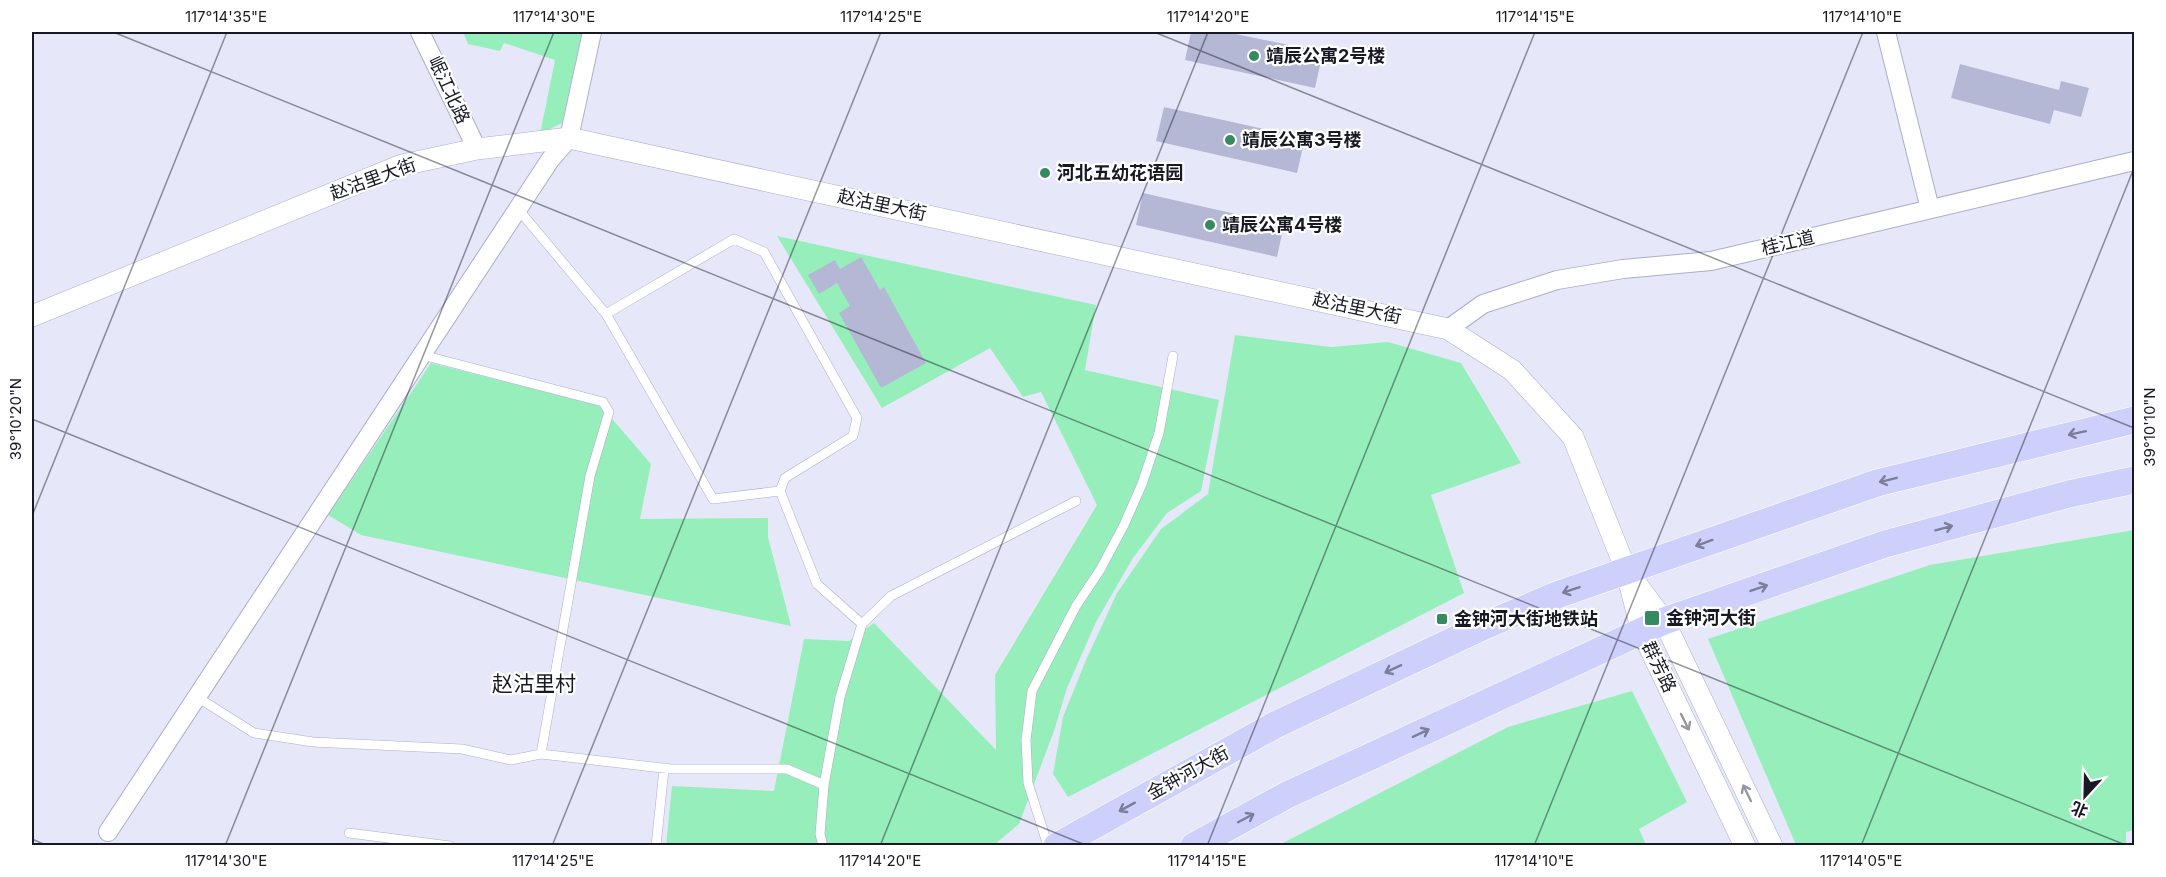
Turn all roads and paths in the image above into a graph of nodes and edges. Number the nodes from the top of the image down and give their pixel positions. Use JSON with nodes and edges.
{"nodes":[{"id":1,"x":420,"y":32,"type":"edge"},
{"id":2,"x":592,"y":32,"type":"edge"},
{"id":3,"x":1886,"y":32,"type":"edge"},
{"id":4,"x":569,"y":138,"type":"junction"},
{"id":5,"x":477,"y":149,"type":"junction"},
{"id":6,"x":2134,"y":161,"type":"edge"},
{"id":7,"x":518,"y":209,"type":"junction"},
{"id":8,"x":1930,"y":209,"type":"junction"},
{"id":9,"x":606,"y":314,"type":"junction"},
{"id":10,"x":32,"y":316,"type":"edge"},
{"id":11,"x":1448,"y":329,"type":"junction"},
{"id":12,"x":422,"y":354,"type":"junction"},
{"id":13,"x":1173,"y":356,"type":"dead end"},
{"id":14,"x":2134,"y":420,"type":"edge"},
{"id":15,"x":2134,"y":480,"type":"edge"},
{"id":16,"x":780,"y":491,"type":"junction"},
{"id":17,"x":1076,"y":501,"type":"dead end"},
{"id":18,"x":1626,"y":570,"type":"junction"},
{"id":19,"x":862,"y":624,"type":"junction"},
{"id":20,"x":1653,"y":627,"type":"junction"},
{"id":21,"x":197,"y":697,"type":"junction"},
{"id":22,"x":541,"y":754,"type":"junction"},
{"id":23,"x":664,"y":769,"type":"junction"},
{"id":24,"x":824,"y":785,"type":"junction"},
{"id":25,"x":108,"y":832,"type":"dead end"},
{"id":26,"x":349,"y":833,"type":"dead end"},
{"id":27,"x":450,"y":846,"type":"edge"},
{"id":28,"x":656,"y":846,"type":"edge"},
{"id":29,"x":823,"y":846,"type":"edge"},
{"id":30,"x":1048,"y":846,"type":"edge"},
{"id":31,"x":1057,"y":846,"type":"edge"},
{"id":32,"x":1194,"y":846,"type":"edge"},
{"id":33,"x":1745,"y":846,"type":"edge"},
{"id":34,"x":1772,"y":846,"type":"edge"}],
"edges":[{"from":1,"to":5,"type":"street","name":"岷江北路"},
{"from":2,"to":4,"type":"street"},
{"from":3,"to":8,"type":"street"},
{"from":4,"to":5,"type":"street","name":"赵沽里大街"},
{"from":4,"to":7,"type":"street"},
{"from":4,"to":11,"type":"street","name":"赵沽里大街"},
{"from":5,"to":10,"type":"street","name":"赵沽里大街"},
{"from":6,"to":8,"type":"street","name":"桂江道"},
{"from":7,"to":9,"type":"lane"},
{"from":7,"to":12,"type":"street"},
{"from":8,"to":11,"type":"street","name":"桂江道"},
{"from":9,"to":16,"type":"lane"},
{"from":9,"to":16,"type":"lane"},
{"from":11,"to":18,"type":"street","name":"赵沽里大街"},
{"from":12,"to":21,"type":"street"},
{"from":12,"to":22,"type":"lane"},
{"from":13,"to":30,"type":"lane"},
{"from":14,"to":18,"type":"main road","name":"金钟河大街","one_way":true},
{"from":20,"to":15,"type":"main road","one_way":true},
{"from":16,"to":19,"type":"lane"},
{"from":17,"to":19,"type":"lane"},
{"from":18,"to":20,"type":"street","name":"群芳路"},
{"from":18,"to":31,"type":"main road","name":"金钟河大街","one_way":true},
{"from":19,"to":24,"type":"lane"},
{"from":32,"to":20,"type":"main road","one_way":true},
{"from":20,"to":33,"type":"street","name":"群芳路","one_way":true},
{"from":34,"to":20,"type":"street","name":"群芳路","one_way":true},
{"from":21,"to":22,"type":"lane"},
{"from":21,"to":25,"type":"street"},
{"from":22,"to":23,"type":"lane"},
{"from":23,"to":24,"type":"lane"},
{"from":23,"to":28,"type":"lane"},
{"from":24,"to":29,"type":"lane"},
{"from":26,"to":27,"type":"lane"}]}
